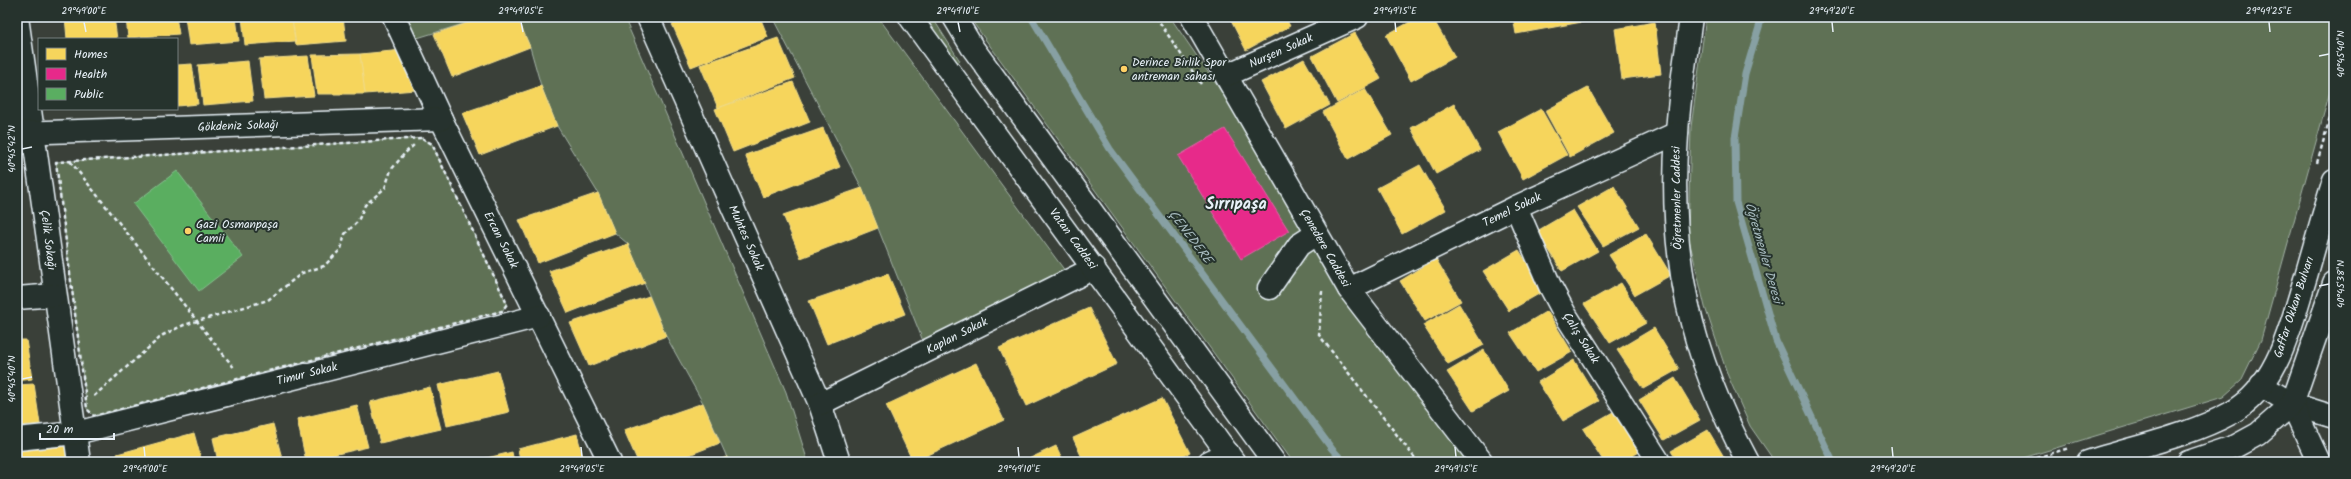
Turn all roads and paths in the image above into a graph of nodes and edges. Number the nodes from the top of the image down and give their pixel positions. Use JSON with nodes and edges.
{"nodes":[{"id":1,"x":394,"y":17,"type":"edge"},
{"id":2,"x":648,"y":17,"type":"edge"},
{"id":3,"x":910,"y":17,"type":"edge"},
{"id":4,"x":954,"y":17,"type":"edge"},
{"id":5,"x":1192,"y":17,"type":"edge"},
{"id":6,"x":1357,"y":17,"type":"edge"},
{"id":7,"x":1691,"y":17,"type":"edge"},
{"id":8,"x":18,"y":30,"type":"edge"},
{"id":9,"x":1227,"y":75,"type":"junction"},
{"id":10,"x":2334,"y":104,"type":"edge"},
{"id":11,"x":441,"y":119,"type":"junction"},
{"id":12,"x":26,"y":133,"type":"edge"},
{"id":13,"x":1677,"y":133,"type":"junction"},
{"id":14,"x":422,"y":138,"type":"junction"},
{"id":15,"x":70,"y":161,"type":"junction"},
{"id":16,"x":2316,"y":165,"type":"dead end"},
{"id":17,"x":2334,"y":180,"type":"edge"},
{"id":18,"x":1516,"y":207,"type":"junction"},
{"id":19,"x":1316,"y":234,"type":"junction"},
{"id":20,"x":1094,"y":268,"type":"junction"},
{"id":21,"x":2334,"y":284,"type":"edge"},
{"id":22,"x":1269,"y":288,"type":"dead end"},
{"id":23,"x":1349,"y":290,"type":"junction"},
{"id":24,"x":56,"y":295,"type":"junction"},
{"id":25,"x":17,"y":298,"type":"edge"},
{"id":26,"x":539,"y":316,"type":"junction"},
{"id":27,"x":196,"y":321,"type":"junction"},
{"id":28,"x":241,"y":378,"type":"junction"},
{"id":29,"x":2261,"y":385,"type":"junction"},
{"id":30,"x":86,"y":402,"type":"junction"},
{"id":31,"x":820,"y":404,"type":"junction"},
{"id":32,"x":2292,"y":404,"type":"junction"},
{"id":33,"x":2334,"y":417,"type":"edge"},
{"id":34,"x":76,"y":433,"type":"junction"},
{"id":35,"x":17,"y":439,"type":"edge"},
{"id":36,"x":2082,"y":454,"type":"edge"},
{"id":37,"x":1224,"y":459,"type":"edge"},
{"id":38,"x":79,"y":462,"type":"edge"},
{"id":39,"x":610,"y":462,"type":"edge"},
{"id":40,"x":839,"y":462,"type":"edge"},
{"id":41,"x":1274,"y":462,"type":"edge"},
{"id":42,"x":1482,"y":462,"type":"edge"},
{"id":43,"x":1659,"y":462,"type":"edge"},
{"id":44,"x":1748,"y":462,"type":"edge"},
{"id":45,"x":2023,"y":462,"type":"edge"},
{"id":46,"x":2188,"y":462,"type":"edge"},
{"id":47,"x":2319,"y":462,"type":"edge"}],
"edges":[{"from":1,"to":11,"type":"street","name":"Ercan Sokak"},
{"from":2,"to":31,"type":"street","name":"Muhtes Sokak"},
{"from":3,"to":20,"type":"street","name":"Vatan Caddesi"},
{"from":4,"to":41,"type":"street"},
{"from":5,"to":9,"type":"street","name":"Çenedere Caddesi"},
{"from":6,"to":9,"type":"street","name":"Nurşen Sokak"},
{"from":7,"to":13,"type":"street","name":"Öğretmenler Caddesi"},
{"from":8,"to":12,"type":"street","name":"Çelik Sokağı"},
{"from":9,"to":19,"type":"street","name":"Çenedere Caddesi"},
{"from":10,"to":16,"type":"path"},
{"from":11,"to":12,"type":"street","name":"Gökdeniz Sokağı"},
{"from":11,"to":26,"type":"street","name":"Ercan Sokak"},
{"from":12,"to":24,"type":"street","name":"Çelik Sokağı"},
{"from":13,"to":18,"type":"street","name":"Temel Sokak"},
{"from":13,"to":44,"type":"street","name":"Öğretmenler Caddesi"},
{"from":14,"to":15,"type":"path"},
{"from":14,"to":27,"type":"path"},
{"from":14,"to":28,"type":"path"},
{"from":15,"to":27,"type":"path"},
{"from":15,"to":30,"type":"path"},
{"from":17,"to":29,"type":"street","name":"Gaffar Okkan Bulvarı"},
{"from":18,"to":23,"type":"street","name":"Temel Sokak"},
{"from":18,"to":43,"type":"street","name":"Çalış Sokak"},
{"from":19,"to":22,"type":"street"},
{"from":19,"to":23,"type":"street","name":"Çenedere Caddesi"},
{"from":20,"to":31,"type":"street","name":"Kaplan Sokak"},
{"from":20,"to":37,"type":"street","name":"Vatan Caddesi"},
{"from":21,"to":32,"type":"street"},
{"from":23,"to":42,"type":"street","name":"Çenedere Caddesi"},
{"from":24,"to":25,"type":"street"},
{"from":24,"to":34,"type":"street","name":"Çelik Sokağı"},
{"from":26,"to":34,"type":"street","name":"Timur Sokak"},
{"from":26,"to":39,"type":"street","name":"Ercan Sokak"},
{"from":27,"to":28,"type":"path"},
{"from":27,"to":30,"type":"path"},
{"from":28,"to":30,"type":"path"},
{"from":29,"to":32,"type":"street"},
{"from":29,"to":36,"type":"street","name":"Gaffar Okkan Bulvarı"},
{"from":31,"to":40,"type":"street","name":"Muhtes Sokak"},
{"from":32,"to":33,"type":"street"},
{"from":32,"to":46,"type":"street"},
{"from":32,"to":47,"type":"street"},
{"from":34,"to":35,"type":"street","name":"Timur Sokak"},
{"from":34,"to":38,"type":"street","name":"Çelik Sokağı"},
{"from":36,"to":45,"type":"path"}]}
